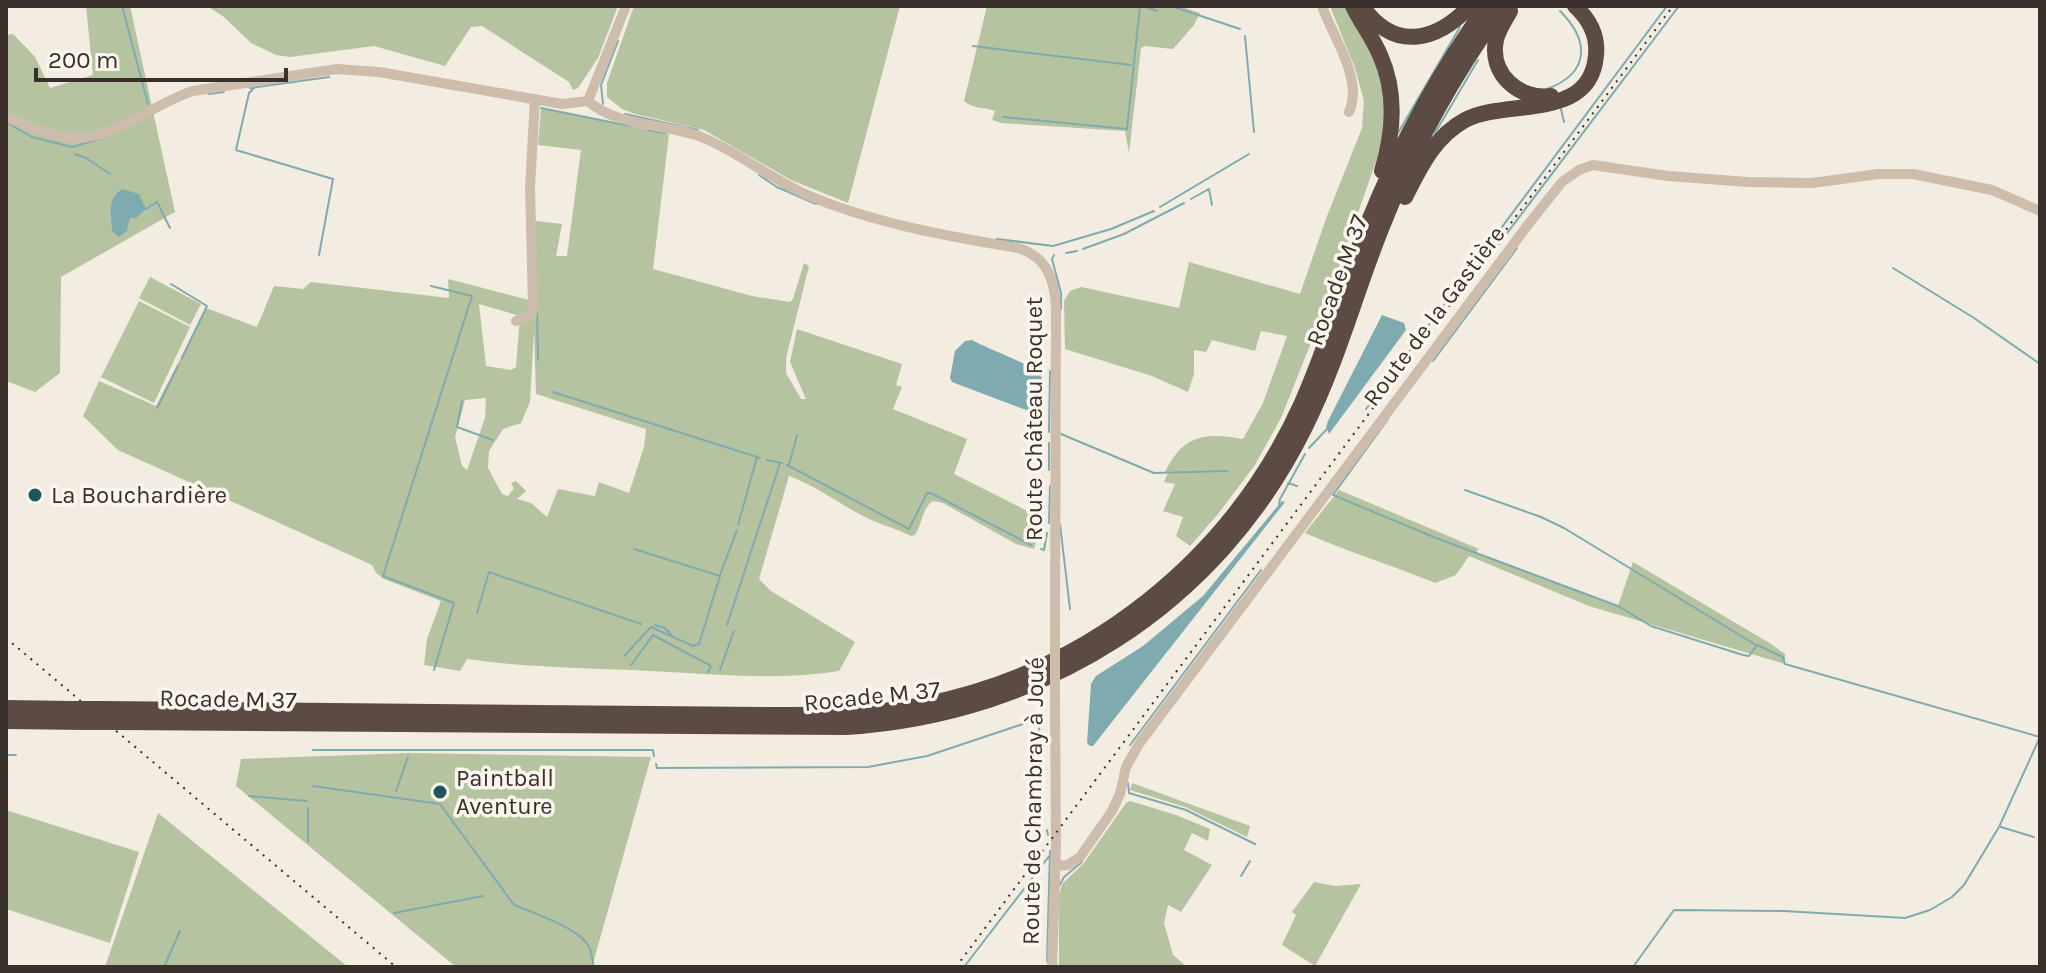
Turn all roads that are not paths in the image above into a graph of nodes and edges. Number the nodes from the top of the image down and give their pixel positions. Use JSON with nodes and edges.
{"nodes":[{"id":1,"x":626,"y":6,"type":"edge"},
{"id":2,"x":1322,"y":6,"type":"edge"},
{"id":3,"x":1353,"y":6,"type":"edge"},
{"id":4,"x":1362,"y":6,"type":"edge"},
{"id":5,"x":1470,"y":6,"type":"edge"},
{"id":6,"x":1487,"y":6,"type":"edge"},
{"id":7,"x":1503,"y":6,"type":"edge"},
{"id":8,"x":1512,"y":6,"type":"edge"},
{"id":9,"x":1564,"y":6,"type":"edge"},
{"id":10,"x":1575,"y":6,"type":"edge"},
{"id":11,"x":535,"y":99,"type":"junction"},
{"id":12,"x":588,"y":101,"type":"junction"},
{"id":13,"x":1349,"y":112,"type":"dead end"},
{"id":14,"x":6,"y":117,"type":"edge"},
{"id":15,"x":2040,"y":211,"type":"edge"},
{"id":16,"x":1364,"y":235,"type":"junction"},
{"id":17,"x":1366,"y":269,"type":"junction"},
{"id":18,"x":516,"y":321,"type":"dead end"},
{"id":19,"x":1055,"y":635,"type":"joint"},
{"id":20,"x":6,"y":708,"type":"edge"},
{"id":21,"x":6,"y":721,"type":"edge"},
{"id":22,"x":1055,"y":866,"type":"junction"},
{"id":23,"x":1052,"y":967,"type":"edge"}],
"edges":[{"from":1,"to":12,"type":"street"},
{"from":2,"to":13,"type":"street"},
{"from":3,"to":16,"type":"highway"},
{"from":4,"to":5,"type":"highway"},
{"from":6,"to":16,"type":"highway","name":"Rocade M 37"},
{"from":7,"to":17,"type":"highway","name":"Rocade M 37"},
{"from":8,"to":9,"type":"highway"},
{"from":10,"to":17,"type":"highway"},
{"from":11,"to":12,"type":"street"},
{"from":11,"to":14,"type":"street"},
{"from":11,"to":18,"type":"street"},
{"from":12,"to":19,"type":"street","name":"Route Château Roquet"},
{"from":15,"to":22,"type":"street","name":"Route de la Gastière"},
{"from":16,"to":20,"type":"highway","name":"Rocade M 37","bridge":true},
{"from":17,"to":21,"type":"highway","name":"Rocade M 37","bridge":true},
{"from":19,"to":22,"type":"street","name":"Route de Chambray à Joué","bridge":true},
{"from":22,"to":23,"type":"street","name":"Route de Chambray à Joué"}]}
